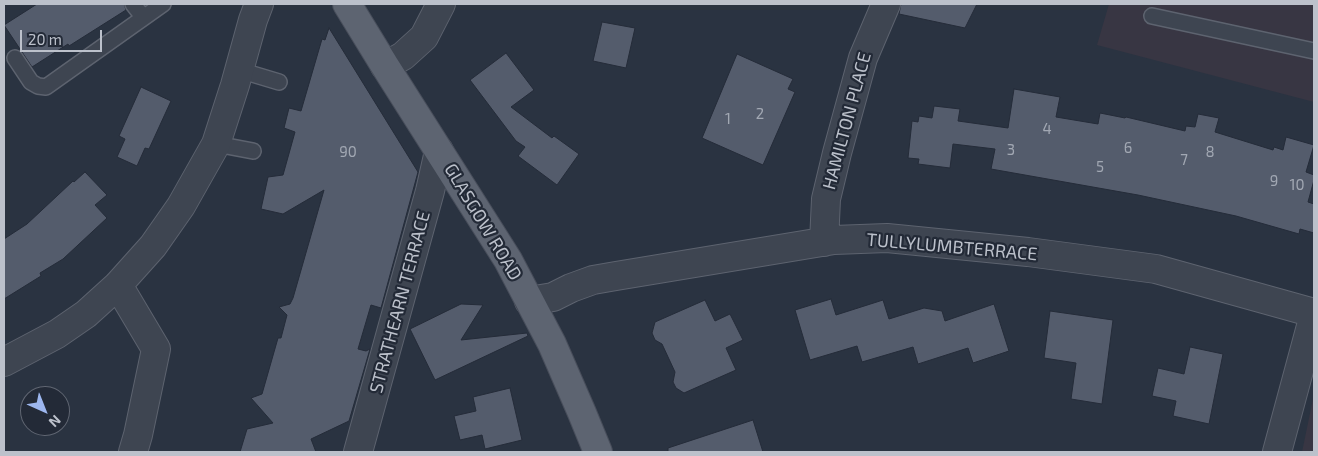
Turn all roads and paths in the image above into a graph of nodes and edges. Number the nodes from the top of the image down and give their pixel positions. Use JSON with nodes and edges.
{"nodes":[{"id":1,"x":134,"y":4,"type":"edge"},
{"id":2,"x":164,"y":4,"type":"edge"},
{"id":3,"x":259,"y":4,"type":"edge"},
{"id":4,"x":347,"y":4,"type":"edge"},
{"id":5,"x":441,"y":4,"type":"edge"},
{"id":6,"x":886,"y":4,"type":"edge"},
{"id":7,"x":1152,"y":16,"type":"dead end"},
{"id":8,"x":143,"y":18,"type":"junction"},
{"id":9,"x":1314,"y":51,"type":"edge"},
{"id":10,"x":15,"y":58,"type":"dead end"},
{"id":11,"x":385,"y":66,"type":"junction"},
{"id":12,"x":239,"y":70,"type":"junction"},
{"id":13,"x":279,"y":82,"type":"dead end"},
{"id":14,"x":216,"y":144,"type":"junction"},
{"id":15,"x":439,"y":150,"type":"junction"},
{"id":16,"x":253,"y":151,"type":"dead end"},
{"id":17,"x":824,"y":242,"type":"junction"},
{"id":18,"x":118,"y":285,"type":"junction"},
{"id":19,"x":529,"y":301,"type":"junction"},
{"id":20,"x":1314,"y":314,"type":"edge"},
{"id":21,"x":4,"y":362,"type":"edge"},
{"id":22,"x":133,"y":452,"type":"edge"},
{"id":23,"x":358,"y":452,"type":"edge"},
{"id":24,"x":598,"y":452,"type":"edge"},
{"id":25,"x":1277,"y":452,"type":"edge"}],
"edges":[{"from":1,"to":8,"type":"lane"},
{"from":2,"to":8,"type":"lane"},
{"from":3,"to":12,"type":"street"},
{"from":4,"to":11,"type":"main road","name":"GLASGOW ROAD"},
{"from":5,"to":11,"type":"street"},
{"from":6,"to":17,"type":"street","name":"HAMILTON PLACE"},
{"from":7,"to":9,"type":"lane"},
{"from":8,"to":10,"type":"lane"},
{"from":11,"to":15,"type":"main road","name":"GLASGOW ROAD"},
{"from":12,"to":13,"type":"lane"},
{"from":12,"to":14,"type":"street"},
{"from":14,"to":16,"type":"lane"},
{"from":14,"to":18,"type":"street"},
{"from":15,"to":19,"type":"main road","name":"GLASGOW ROAD"},
{"from":15,"to":23,"type":"street","name":"STRATHEARN TERRACE"},
{"from":17,"to":19,"type":"street","name":"TULLYLUMBTERRACE"},
{"from":17,"to":20,"type":"street","name":"TULLYLUMBTERRACE"},
{"from":18,"to":21,"type":"street"},
{"from":18,"to":22,"type":"street"},
{"from":19,"to":24,"type":"main road","name":"GLASGOW ROAD"},
{"from":20,"to":25,"type":"street"}]}
